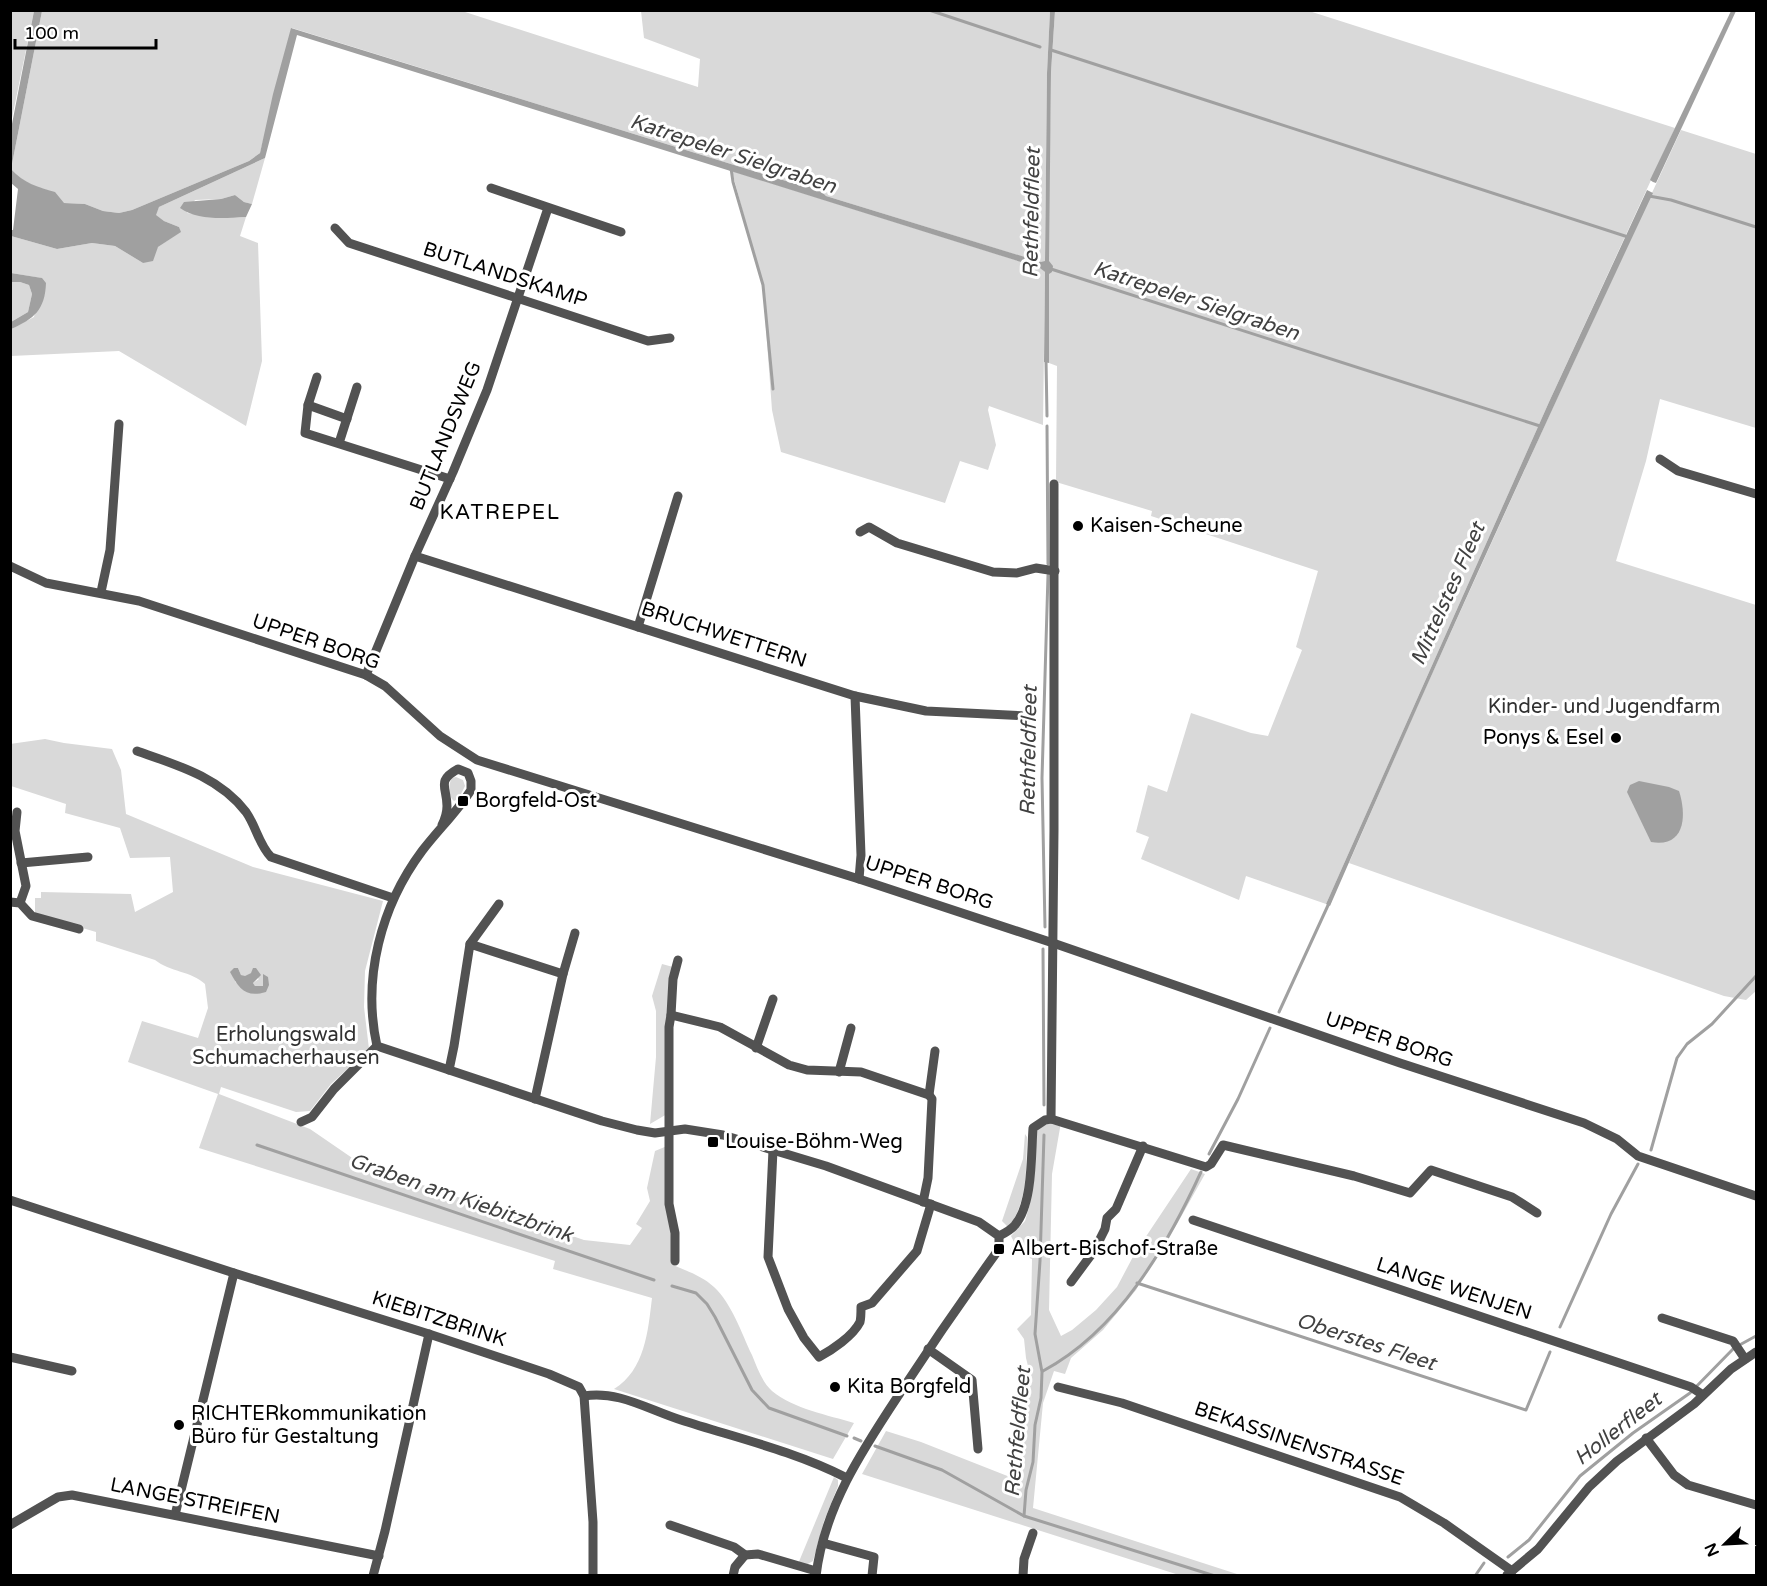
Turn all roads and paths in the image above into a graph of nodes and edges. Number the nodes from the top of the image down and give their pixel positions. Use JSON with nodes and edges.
{"nodes":[{"id":1,"x":491,"y":188,"type":"dead end"},
{"id":2,"x":548,"y":208,"type":"junction"},
{"id":3,"x":335,"y":228,"type":"dead end"},
{"id":4,"x":621,"y":232,"type":"dead end"},
{"id":5,"x":516,"y":298,"type":"junction"},
{"id":6,"x":670,"y":338,"type":"dead end"},
{"id":7,"x":317,"y":377,"type":"dead end"},
{"id":8,"x":357,"y":387,"type":"dead end"},
{"id":9,"x":308,"y":405,"type":"junction"},
{"id":10,"x":347,"y":419,"type":"junction"},
{"id":11,"x":119,"y":424,"type":"dead end"},
{"id":12,"x":339,"y":443,"type":"junction"},
{"id":13,"x":1660,"y":459,"type":"dead end"},
{"id":14,"x":450,"y":478,"type":"junction"},
{"id":15,"x":1054,"y":484,"type":"dead end"},
{"id":16,"x":1756,"y":494,"type":"edge"},
{"id":17,"x":678,"y":496,"type":"dead end"},
{"id":18,"x":860,"y":532,"type":"dead end"},
{"id":19,"x":415,"y":556,"type":"junction"},
{"id":20,"x":10,"y":566,"type":"edge"},
{"id":21,"x":1055,"y":571,"type":"junction"},
{"id":22,"x":101,"y":592,"type":"junction"},
{"id":23,"x":638,"y":627,"type":"junction"},
{"id":24,"x":366,"y":675,"type":"junction"},
{"id":25,"x":855,"y":696,"type":"junction"},
{"id":26,"x":1028,"y":716,"type":"dead end"},
{"id":27,"x":137,"y":751,"type":"dead end"},
{"id":28,"x":477,"y":760,"type":"junction"},
{"id":29,"x":468,"y":773,"type":"junction"},
{"id":30,"x":17,"y":812,"type":"dead end"},
{"id":31,"x":442,"y":825,"type":"junction"},
{"id":32,"x":88,"y":856,"type":"dead end"},
{"id":33,"x":21,"y":863,"type":"junction"},
{"id":34,"x":859,"y":879,"type":"junction"},
{"id":35,"x":393,"y":898,"type":"junction"},
{"id":36,"x":15,"y":902,"type":"edge"},
{"id":37,"x":499,"y":904,"type":"dead end"},
{"id":38,"x":79,"y":929,"type":"dead end"},
{"id":39,"x":575,"y":933,"type":"dead end"},
{"id":40,"x":1053,"y":943,"type":"junction"},
{"id":41,"x":470,"y":944,"type":"junction"},
{"id":42,"x":678,"y":960,"type":"dead end"},
{"id":43,"x":563,"y":974,"type":"junction"},
{"id":44,"x":773,"y":999,"type":"dead end"},
{"id":45,"x":671,"y":1015,"type":"junction"},
{"id":46,"x":851,"y":1028,"type":"dead end"},
{"id":47,"x":377,"y":1046,"type":"junction"},
{"id":48,"x":756,"y":1047,"type":"junction"},
{"id":49,"x":935,"y":1051,"type":"dead end"},
{"id":50,"x":449,"y":1070,"type":"junction"},
{"id":51,"x":839,"y":1072,"type":"junction"},
{"id":52,"x":929,"y":1095,"type":"junction"},
{"id":53,"x":535,"y":1099,"type":"junction"},
{"id":54,"x":1051,"y":1119,"type":"junction"},
{"id":55,"x":301,"y":1122,"type":"dead end"},
{"id":56,"x":669,"y":1130,"type":"junction"},
{"id":57,"x":1143,"y":1146,"type":"junction"},
{"id":58,"x":773,"y":1150,"type":"junction"},
{"id":59,"x":1756,"y":1196,"type":"edge"},
{"id":60,"x":10,"y":1200,"type":"edge"},
{"id":61,"x":927,"y":1203,"type":"junction"},
{"id":62,"x":1537,"y":1213,"type":"dead end"},
{"id":63,"x":1193,"y":1220,"type":"dead end"},
{"id":64,"x":997,"y":1233,"type":"junction"},
{"id":65,"x":675,"y":1261,"type":"dead end"},
{"id":66,"x":234,"y":1273,"type":"junction"},
{"id":67,"x":1071,"y":1282,"type":"dead end"},
{"id":68,"x":1662,"y":1318,"type":"dead end"},
{"id":69,"x":429,"y":1334,"type":"junction"},
{"id":70,"x":928,"y":1349,"type":"junction"},
{"id":71,"x":1756,"y":1352,"type":"edge"},
{"id":72,"x":10,"y":1357,"type":"edge"},
{"id":73,"x":1744,"y":1359,"type":"junction"},
{"id":74,"x":72,"y":1371,"type":"dead end"},
{"id":75,"x":1058,"y":1387,"type":"dead end"},
{"id":76,"x":1697,"y":1391,"type":"junction"},
{"id":77,"x":584,"y":1396,"type":"junction"},
{"id":78,"x":1646,"y":1438,"type":"junction"},
{"id":79,"x":978,"y":1449,"type":"dead end"},
{"id":80,"x":847,"y":1478,"type":"junction"},
{"id":81,"x":1756,"y":1505,"type":"edge"},
{"id":82,"x":175,"y":1515,"type":"junction"},
{"id":83,"x":10,"y":1525,"type":"edge"},
{"id":84,"x":670,"y":1525,"type":"dead end"},
{"id":85,"x":1033,"y":1533,"type":"dead end"},
{"id":86,"x":823,"y":1543,"type":"junction"},
{"id":87,"x":745,"y":1555,"type":"junction"},
{"id":88,"x":379,"y":1556,"type":"junction"},
{"id":89,"x":816,"y":1573,"type":"edge"},
{"id":90,"x":1510,"y":1573,"type":"edge"},
{"id":91,"x":373,"y":1575,"type":"edge"},
{"id":92,"x":593,"y":1575,"type":"edge"},
{"id":93,"x":733,"y":1575,"type":"edge"},
{"id":94,"x":872,"y":1575,"type":"edge"},
{"id":95,"x":1023,"y":1575,"type":"edge"}],
"edges":[{"from":1,"to":2,"type":"street"},
{"from":2,"to":4,"type":"street"},
{"from":2,"to":5,"type":"street","name":"BUTLANDSWEG"},
{"from":3,"to":5,"type":"street","name":"BUTLANDSKAMP"},
{"from":5,"to":6,"type":"street","name":"BUTLANDSKAMP"},
{"from":5,"to":14,"type":"street","name":"BUTLANDSWEG"},
{"from":7,"to":9,"type":"street"},
{"from":8,"to":10,"type":"street"},
{"from":9,"to":10,"type":"street"},
{"from":9,"to":12,"type":"street"},
{"from":10,"to":12,"type":"street"},
{"from":11,"to":22,"type":"street"},
{"from":12,"to":14,"type":"street"},
{"from":13,"to":16,"type":"street"},
{"from":14,"to":19,"type":"street","name":"BUTLANDSWEG"},
{"from":15,"to":21,"type":"street"},
{"from":17,"to":23,"type":"street"},
{"from":18,"to":21,"type":"street"},
{"from":19,"to":23,"type":"street","name":"BRUCHWETTERN"},
{"from":19,"to":24,"type":"street","name":"BUTLANDSWEG"},
{"from":20,"to":22,"type":"street","name":"UPPER BORG"},
{"from":21,"to":40,"type":"street"},
{"from":22,"to":24,"type":"street","name":"UPPER BORG"},
{"from":23,"to":25,"type":"street","name":"BRUCHWETTERN"},
{"from":24,"to":28,"type":"street","name":"UPPER BORG"},
{"from":25,"to":26,"type":"street","name":"BRUCHWETTERN"},
{"from":25,"to":34,"type":"street"},
{"from":27,"to":35,"type":"street"},
{"from":28,"to":29,"type":"street"},
{"from":28,"to":34,"type":"street","name":"UPPER BORG"},
{"from":29,"to":31,"type":"street"},
{"from":29,"to":31,"type":"street"},
{"from":30,"to":33,"type":"street"},
{"from":31,"to":35,"type":"street"},
{"from":32,"to":33,"type":"street"},
{"from":33,"to":36,"type":"street"},
{"from":34,"to":40,"type":"street","name":"UPPER BORG"},
{"from":35,"to":47,"type":"street"},
{"from":36,"to":38,"type":"street"},
{"from":37,"to":41,"type":"street"},
{"from":39,"to":43,"type":"street"},
{"from":40,"to":54,"type":"street"},
{"from":40,"to":59,"type":"street","name":"UPPER BORG"},
{"from":41,"to":43,"type":"street"},
{"from":41,"to":50,"type":"street"},
{"from":42,"to":45,"type":"street"},
{"from":43,"to":53,"type":"street"},
{"from":44,"to":48,"type":"street"},
{"from":45,"to":48,"type":"street"},
{"from":45,"to":56,"type":"street"},
{"from":46,"to":51,"type":"street"},
{"from":47,"to":50,"type":"street"},
{"from":47,"to":55,"type":"street"},
{"from":48,"to":51,"type":"street"},
{"from":49,"to":52,"type":"street"},
{"from":50,"to":53,"type":"street"},
{"from":51,"to":52,"type":"street"},
{"from":52,"to":61,"type":"street"},
{"from":53,"to":56,"type":"street"},
{"from":54,"to":57,"type":"street"},
{"from":54,"to":64,"type":"street"},
{"from":56,"to":58,"type":"street"},
{"from":56,"to":65,"type":"street"},
{"from":57,"to":62,"type":"street"},
{"from":57,"to":67,"type":"street"},
{"from":58,"to":61,"type":"street"},
{"from":58,"to":61,"type":"street"},
{"from":60,"to":66,"type":"street","name":"KIEBITZBRINK"},
{"from":61,"to":64,"type":"street"},
{"from":63,"to":76,"type":"street","name":"LANGE WENJEN"},
{"from":64,"to":70,"type":"street"},
{"from":66,"to":69,"type":"street","name":"KIEBITZBRINK"},
{"from":66,"to":82,"type":"street"},
{"from":68,"to":73,"type":"street"},
{"from":69,"to":77,"type":"street","name":"KIEBITZBRINK"},
{"from":69,"to":88,"type":"street"},
{"from":70,"to":79,"type":"street"},
{"from":70,"to":80,"type":"street"},
{"from":71,"to":73,"type":"street"},
{"from":72,"to":74,"type":"street"},
{"from":73,"to":76,"type":"street"},
{"from":75,"to":90,"type":"street","name":"BEKASSINENSTRASSE"},
{"from":76,"to":78,"type":"street"},
{"from":77,"to":80,"type":"street"},
{"from":77,"to":92,"type":"street"},
{"from":78,"to":81,"type":"street"},
{"from":78,"to":90,"type":"street"},
{"from":80,"to":86,"type":"street"},
{"from":82,"to":83,"type":"street","name":"LANGE STREIFEN"},
{"from":82,"to":88,"type":"street","name":"LANGE STREIFEN"},
{"from":84,"to":87,"type":"street"},
{"from":85,"to":95,"type":"street"},
{"from":86,"to":89,"type":"street"},
{"from":86,"to":94,"type":"street"},
{"from":87,"to":89,"type":"street"},
{"from":87,"to":93,"type":"street"},
{"from":88,"to":91,"type":"street"}]}
